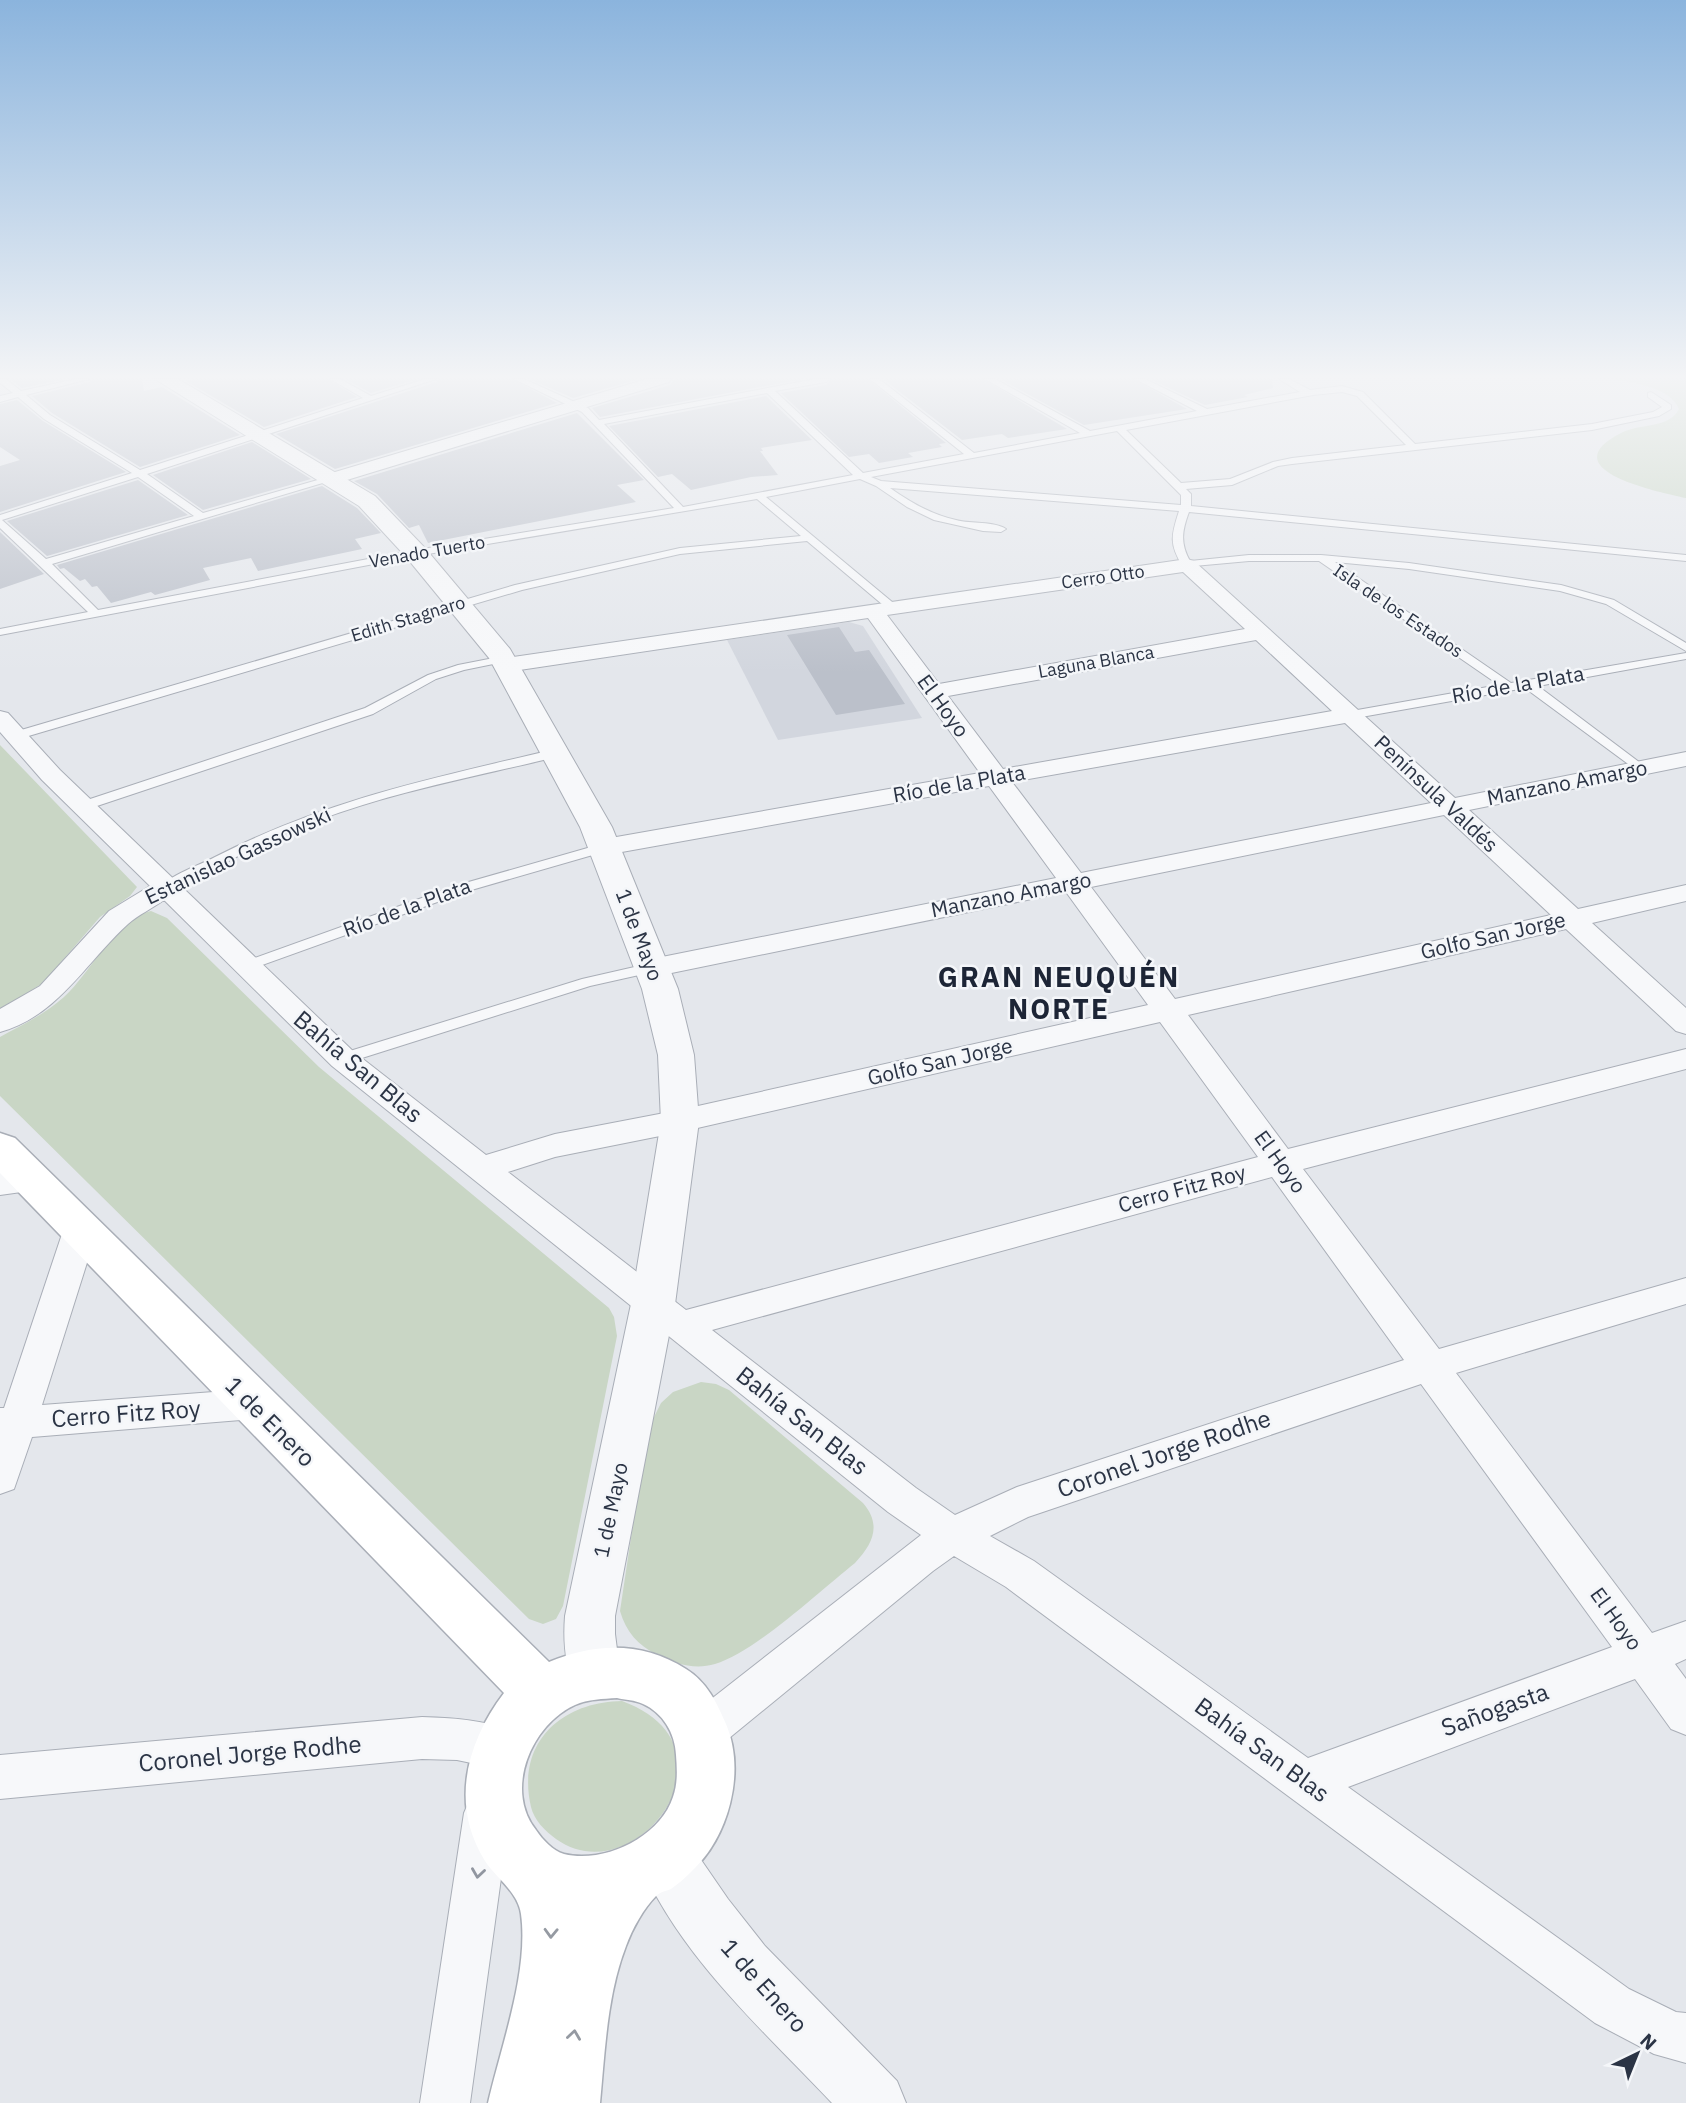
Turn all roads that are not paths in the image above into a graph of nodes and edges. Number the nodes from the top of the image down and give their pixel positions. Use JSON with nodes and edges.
{"nodes":[{"id":1,"x":122,"y":477,"type":"edge"},
{"id":2,"x":144,"y":477,"type":"edge"},
{"id":3,"x":334,"y":477,"type":"edge"},
{"id":4,"x":649,"y":477,"type":"edge"},
{"id":5,"x":854,"y":477,"type":"edge"},
{"id":6,"x":863,"y":477,"type":"edge"},
{"id":7,"x":1172,"y":477,"type":"edge"},
{"id":8,"x":1244,"y":477,"type":"edge"},
{"id":9,"x":331,"y":478,"type":"junction"},
{"id":10,"x":879,"y":484,"type":"junction"},
{"id":11,"x":1181,"y":486,"type":"junction"},
{"id":12,"x":758,"y":495,"type":"junction"},
{"id":13,"x":1184,"y":508,"type":"junction"},
{"id":14,"x":681,"y":510,"type":"junction"},
{"id":15,"x":202,"y":517,"type":"junction"},
{"id":16,"x":0,"y":518,"type":"edge"},
{"id":17,"x":0,"y":523,"type":"edge"},
{"id":18,"x":1002,"y":529,"type":"dead end"},
{"id":19,"x":809,"y":538,"type":"junction"},
{"id":20,"x":416,"y":553,"type":"junction"},
{"id":21,"x":1321,"y":558,"type":"junction"},
{"id":22,"x":1686,"y":558,"type":"edge"},
{"id":23,"x":44,"y":564,"type":"junction"},
{"id":24,"x":1186,"y":565,"type":"junction"},
{"id":25,"x":457,"y":604,"type":"junction"},
{"id":26,"x":883,"y":610,"type":"junction"},
{"id":27,"x":96,"y":614,"type":"junction"},
{"id":28,"x":0,"y":632,"type":"edge"},
{"id":29,"x":1261,"y":633,"type":"junction"},
{"id":30,"x":1686,"y":648,"type":"edge"},
{"id":31,"x":1686,"y":656,"type":"edge"},
{"id":32,"x":506,"y":662,"type":"junction"},
{"id":33,"x":1528,"y":684,"type":"junction"},
{"id":34,"x":1509,"y":687,"type":"junction"},
{"id":35,"x":932,"y":692,"type":"junction"},
{"id":36,"x":1350,"y":715,"type":"junction"},
{"id":37,"x":8,"y":727,"type":"edge"},
{"id":38,"x":556,"y":753,"type":"junction"},
{"id":39,"x":1686,"y":759,"type":"edge"},
{"id":40,"x":1639,"y":768,"type":"junction"},
{"id":41,"x":996,"y":778,"type":"junction"},
{"id":42,"x":83,"y":806,"type":"junction"},
{"id":43,"x":1450,"y":807,"type":"junction"},
{"id":44,"x":605,"y":847,"type":"junction"},
{"id":45,"x":1073,"y":883,"type":"junction"},
{"id":46,"x":166,"y":888,"type":"junction"},
{"id":47,"x":1686,"y":893,"type":"edge"},
{"id":48,"x":1572,"y":919,"type":"junction"},
{"id":49,"x":246,"y":966,"type":"junction"},
{"id":50,"x":652,"y":968,"type":"junction"},
{"id":51,"x":1167,"y":1010,"type":"junction"},
{"id":52,"x":0,"y":1022,"type":"edge"},
{"id":53,"x":1686,"y":1024,"type":"edge"},
{"id":54,"x":343,"y":1059,"type":"junction"},
{"id":55,"x":1686,"y":1059,"type":"edge"},
{"id":56,"x":680,"y":1121,"type":"junction"},
{"id":57,"x":1280,"y":1163,"type":"junction"},
{"id":58,"x":483,"y":1169,"type":"junction"},
{"id":59,"x":11,"y":1170,"type":"edge"},
{"id":60,"x":80,"y":1231,"type":"junction"},
{"id":61,"x":1686,"y":1291,"type":"edge"},
{"id":62,"x":666,"y":1314,"type":"junction"},
{"id":63,"x":1430,"y":1367,"type":"junction"},
{"id":64,"x":253,"y":1404,"type":"junction"},
{"id":65,"x":9,"y":1423,"type":"edge"},
{"id":66,"x":0,"y":1477,"type":"edge"},
{"id":67,"x":953,"y":1535,"type":"junction"},
{"id":68,"x":1686,"y":1640,"type":"edge"},
{"id":69,"x":1643,"y":1656,"type":"junction"},
{"id":70,"x":593,"y":1673,"type":"junction"},
{"id":71,"x":542,"y":1694,"type":"junction"},
{"id":72,"x":1686,"y":1714,"type":"edge"},
{"id":73,"x":702,"y":1733,"type":"junction"},
{"id":74,"x":496,"y":1764,"type":"junction"},
{"id":75,"x":0,"y":1777,"type":"edge"},
{"id":76,"x":1305,"y":1781,"type":"junction"},
{"id":77,"x":650,"y":1868,"type":"junction"},
{"id":78,"x":531,"y":1869,"type":"junction"},
{"id":79,"x":1679,"y":2037,"type":"edge"},
{"id":80,"x":444,"y":2103,"type":"edge"},
{"id":81,"x":521,"y":2103,"type":"edge"},
{"id":82,"x":567,"y":2103,"type":"edge"},
{"id":83,"x":874,"y":2103,"type":"edge"}],
"edges":[{"from":1,"to":16,"type":"lane"},
{"from":2,"to":15,"type":"lane"},
{"from":3,"to":9,"type":"street"},
{"from":4,"to":14,"type":"lane"},
{"from":5,"to":12,"type":"lane","name":"Venado Tuerto"},
{"from":6,"to":10,"type":"lane"},
{"from":7,"to":11,"type":"lane"},
{"from":8,"to":11,"type":"lane"},
{"from":9,"to":15,"type":"lane"},
{"from":9,"to":20,"type":"street","name":"1 de Mayo"},
{"from":10,"to":13,"type":"lane"},
{"from":10,"to":18,"type":"lane"},
{"from":11,"to":13,"type":"lane"},
{"from":12,"to":14,"type":"lane","name":"Venado Tuerto"},
{"from":12,"to":19,"type":"lane","name":"El Hoyo"},
{"from":13,"to":22,"type":"lane"},
{"from":13,"to":24,"type":"lane"},
{"from":14,"to":20,"type":"lane","name":"Venado Tuerto"},
{"from":15,"to":23,"type":"lane"},
{"from":17,"to":23,"type":"lane"},
{"from":19,"to":25,"type":"lane","name":"Edith Stagnaro"},
{"from":19,"to":26,"type":"lane","name":"El Hoyo"},
{"from":20,"to":25,"type":"street","name":"1 de Mayo"},
{"from":20,"to":27,"type":"lane","name":"Venado Tuerto"},
{"from":21,"to":24,"type":"lane","name":"Cerro Otto"},
{"from":21,"to":30,"type":"lane","name":"Cerro Otto"},
{"from":21,"to":34,"type":"lane","name":"Isla de los Estados"},
{"from":23,"to":27,"type":"lane"},
{"from":24,"to":26,"type":"street","name":"Cerro Otto"},
{"from":24,"to":29,"type":"street","name":"Península Valdés"},
{"from":25,"to":32,"type":"street","name":"1 de Mayo"},
{"from":25,"to":37,"type":"lane","name":"Edith Stagnaro"},
{"from":26,"to":32,"type":"street","name":"Cerro Otto"},
{"from":26,"to":35,"type":"street","name":"El Hoyo"},
{"from":27,"to":28,"type":"lane","name":"Venado Tuerto"},
{"from":29,"to":35,"type":"street","name":"Laguna Blanca"},
{"from":29,"to":36,"type":"street","name":"Península Valdés"},
{"from":31,"to":33,"type":"lane","name":"Río de la Plata"},
{"from":32,"to":38,"type":"street","name":"1 de Mayo"},
{"from":32,"to":42,"type":"lane"},
{"from":33,"to":34,"type":"lane","name":"Río de la Plata"},
{"from":33,"to":40,"type":"lane"},
{"from":34,"to":36,"type":"lane","name":"Río de la Plata"},
{"from":35,"to":41,"type":"street","name":"El Hoyo"},
{"from":36,"to":41,"type":"street","name":"Río de la Plata"},
{"from":36,"to":43,"type":"street","name":"Península Valdés"},
{"from":37,"to":42,"type":"street","name":"Bahía San Blas"},
{"from":38,"to":44,"type":"street","name":"1 de Mayo"},
{"from":38,"to":46,"type":"lane","name":"Estanislao Gassowski"},
{"from":39,"to":40,"type":"street","name":"Manzano Amargo"},
{"from":40,"to":43,"type":"street","name":"Manzano Amargo"},
{"from":41,"to":44,"type":"street","name":"Río de la Plata"},
{"from":41,"to":45,"type":"street","name":"El Hoyo"},
{"from":42,"to":46,"type":"street","name":"Bahía San Blas"},
{"from":43,"to":45,"type":"street","name":"Manzano Amargo"},
{"from":43,"to":48,"type":"street","name":"Península Valdés"},
{"from":44,"to":49,"type":"lane","name":"Río de la Plata"},
{"from":44,"to":50,"type":"street","name":"1 de Mayo"},
{"from":45,"to":50,"type":"street","name":"Manzano Amargo"},
{"from":45,"to":51,"type":"street","name":"El Hoyo"},
{"from":46,"to":49,"type":"street","name":"Bahía San Blas"},
{"from":46,"to":52,"type":"street","name":"Estanislao Gassowski"},
{"from":47,"to":48,"type":"street","name":"Golfo San Jorge"},
{"from":48,"to":51,"type":"street","name":"Golfo San Jorge"},
{"from":48,"to":53,"type":"street","name":"Península Valdés"},
{"from":49,"to":54,"type":"street","name":"Bahía San Blas"},
{"from":50,"to":54,"type":"lane","name":"Manzano Amargo"},
{"from":50,"to":56,"type":"street","name":"1 de Mayo"},
{"from":51,"to":56,"type":"street","name":"Golfo San Jorge"},
{"from":51,"to":57,"type":"street","name":"El Hoyo"},
{"from":54,"to":58,"type":"street","name":"Bahía San Blas"},
{"from":55,"to":57,"type":"street","name":"Cerro Fitz Roy"},
{"from":56,"to":58,"type":"street","name":"Golfo San Jorge"},
{"from":56,"to":62,"type":"street","name":"1 de Mayo"},
{"from":57,"to":62,"type":"street","name":"Cerro Fitz Roy"},
{"from":57,"to":63,"type":"street","name":"El Hoyo"},
{"from":58,"to":62,"type":"street","name":"Bahía San Blas"},
{"from":59,"to":60,"type":"main road","name":"1 de Enero"},
{"from":60,"to":64,"type":"main road","name":"1 de Enero"},
{"from":60,"to":65,"type":"street"},
{"from":61,"to":63,"type":"street","name":"Coronel Jorge Rodhe"},
{"from":62,"to":67,"type":"street","name":"Bahía San Blas"},
{"from":62,"to":70,"type":"street","name":"1 de Mayo"},
{"from":63,"to":67,"type":"street","name":"Coronel Jorge Rodhe"},
{"from":63,"to":69,"type":"street","name":"El Hoyo"},
{"from":64,"to":65,"type":"street","name":"Cerro Fitz Roy"},
{"from":64,"to":71,"type":"main road","name":"1 de Enero"},
{"from":65,"to":66,"type":"street"},
{"from":67,"to":73,"type":"street","name":"Coronel Jorge Rodhe"},
{"from":67,"to":76,"type":"street","name":"Bahía San Blas"},
{"from":68,"to":69,"type":"street","name":"Sañogasta"},
{"from":69,"to":72,"type":"street","name":"El Hoyo"},
{"from":69,"to":76,"type":"street","name":"Sañogasta"},
{"from":70,"to":71,"type":"main road"},
{"from":70,"to":73,"type":"main road"},
{"from":71,"to":74,"type":"main road"},
{"from":73,"to":77,"type":"main road"},
{"from":74,"to":75,"type":"street","name":"Coronel Jorge Rodhe"},
{"from":74,"to":78,"type":"main road"},
{"from":74,"to":80,"type":"street","one_way":true},
{"from":76,"to":79,"type":"street","name":"Bahía San Blas"},
{"from":77,"to":78,"type":"main road"},
{"from":82,"to":77,"type":"main road","one_way":true},
{"from":77,"to":83,"type":"street","name":"1 de Enero"},
{"from":78,"to":81,"type":"main road","one_way":true}]}
